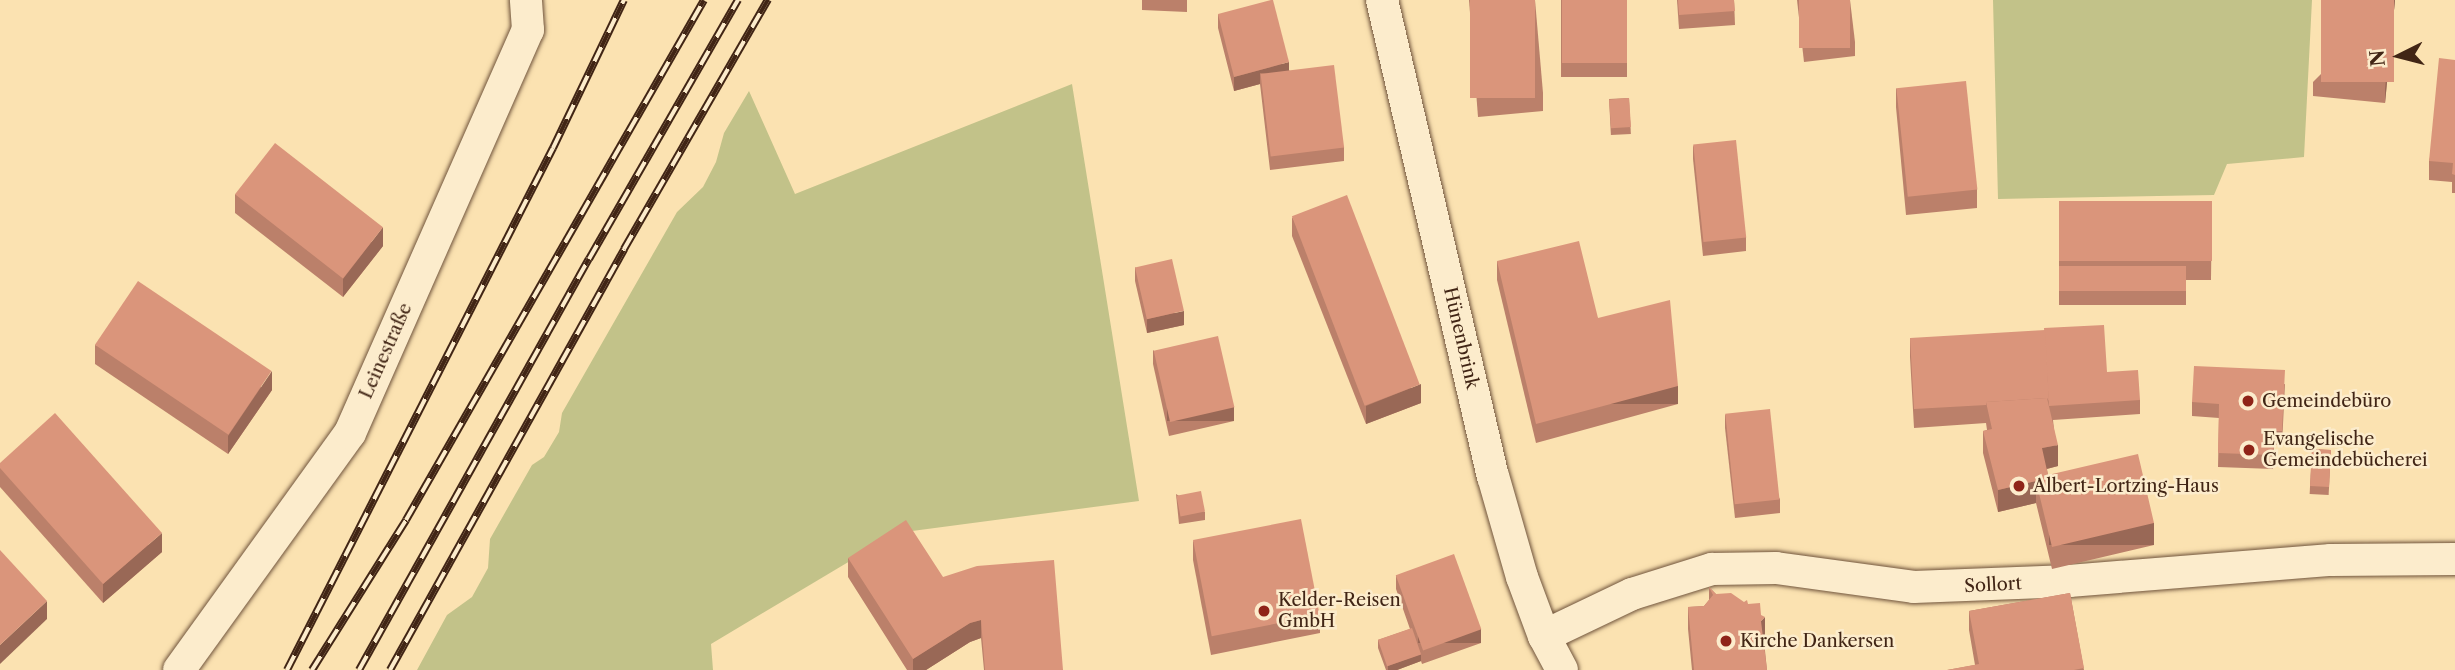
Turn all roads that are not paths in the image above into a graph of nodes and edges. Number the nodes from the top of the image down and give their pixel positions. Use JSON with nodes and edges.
{"nodes":[{"id":1,"x":526,"y":0,"type":"edge"},
{"id":2,"x":1381,"y":1,"type":"edge"},
{"id":3,"x":2455,"y":559,"type":"edge"},
{"id":4,"x":1544,"y":636,"type":"junction"},
{"id":5,"x":179,"y":670,"type":"edge"},
{"id":6,"x":1562,"y":670,"type":"edge"}],
"edges":[{"from":1,"to":5,"type":"street","name":"Leinestraße"},
{"from":2,"to":4,"type":"street","name":"Hünenbrink"},
{"from":3,"to":4,"type":"street","name":"Sollort"},
{"from":4,"to":6,"type":"street","name":"Hünenbrink"}]}
